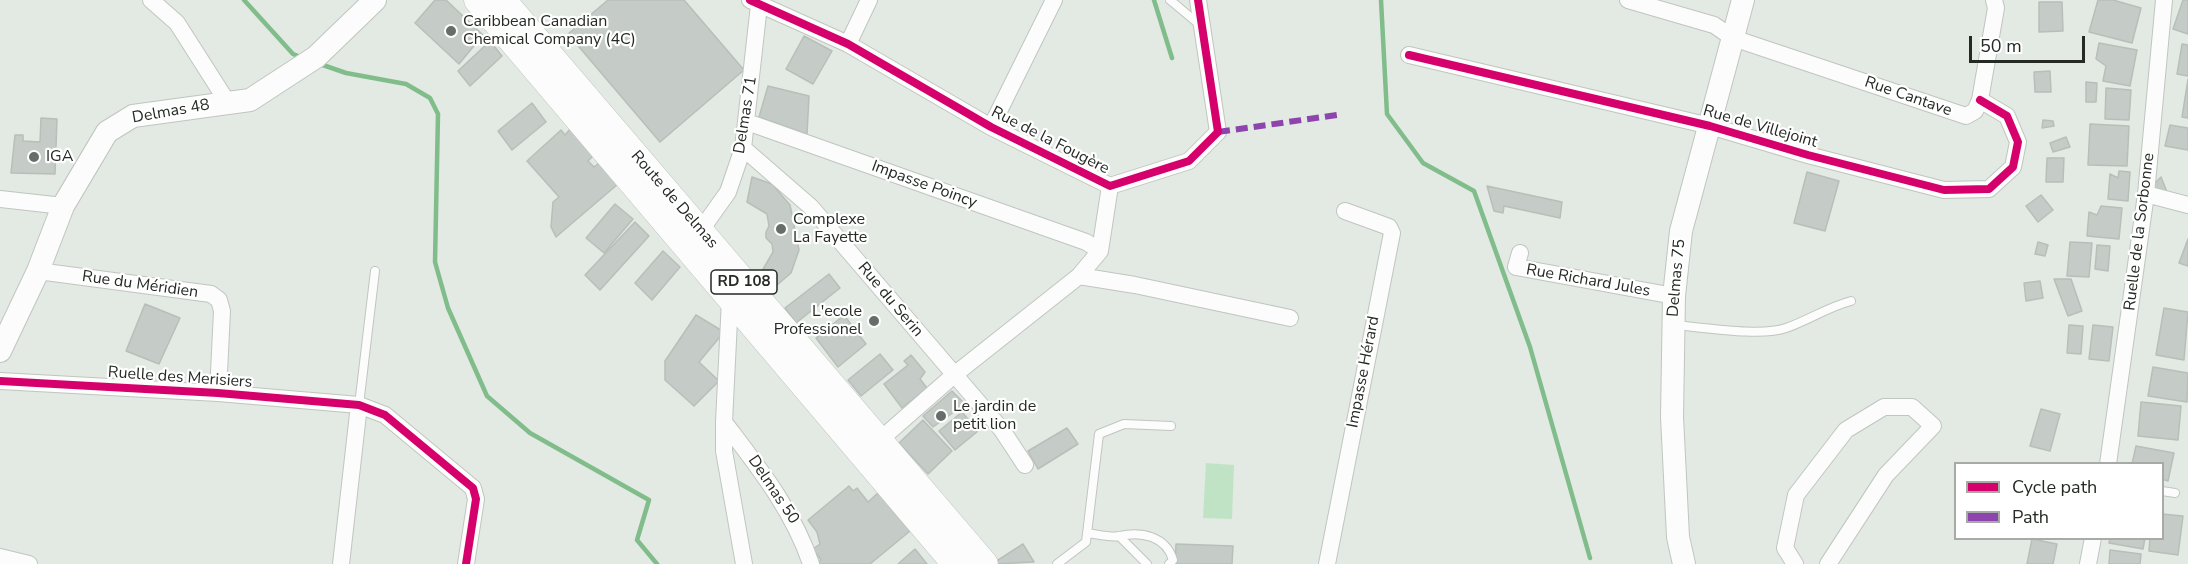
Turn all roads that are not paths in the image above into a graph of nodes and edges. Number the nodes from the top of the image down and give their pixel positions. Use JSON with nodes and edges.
{"nodes":[{"id":1,"x":151,"y":0,"type":"edge"},
{"id":2,"x":477,"y":0,"type":"edge"},
{"id":3,"x":502,"y":0,"type":"edge"},
{"id":4,"x":869,"y":0,"type":"edge"},
{"id":5,"x":1054,"y":0,"type":"edge"},
{"id":6,"x":1170,"y":0,"type":"edge"},
{"id":7,"x":1198,"y":0,"type":"edge"},
{"id":8,"x":1628,"y":0,"type":"edge"},
{"id":9,"x":1743,"y":0,"type":"edge"},
{"id":10,"x":1994,"y":0,"type":"edge"},
{"id":11,"x":2164,"y":0,"type":"edge"},
{"id":12,"x":755,"y":3,"type":"edge"},
{"id":13,"x":361,"y":9,"type":"edge"},
{"id":14,"x":1203,"y":27,"type":"junction"},
{"id":15,"x":1733,"y":38,"type":"junction"},
{"id":16,"x":848,"y":44,"type":"junction"},
{"id":17,"x":1409,"y":55,"type":"dead end"},
{"id":18,"x":1980,"y":100,"type":"junction"},
{"id":19,"x":228,"y":103,"type":"junction"},
{"id":20,"x":747,"y":122,"type":"junction"},
{"id":21,"x":1710,"y":126,"type":"junction"},
{"id":22,"x":991,"y":127,"type":"junction"},
{"id":23,"x":743,"y":148,"type":"junction"},
{"id":24,"x":1110,"y":186,"type":"junction"},
{"id":25,"x":2146,"y":194,"type":"junction"},
{"id":26,"x":0,"y":200,"type":"edge"},
{"id":27,"x":2188,"y":205,"type":"edge"},
{"id":28,"x":63,"y":206,"type":"junction"},
{"id":29,"x":1345,"y":211,"type":"dead end"},
{"id":30,"x":694,"y":239,"type":"junction"},
{"id":31,"x":1100,"y":251,"type":"junction"},
{"id":32,"x":1520,"y":253,"type":"dead end"},
{"id":33,"x":38,"y":271,"type":"junction"},
{"id":34,"x":375,"y":271,"type":"dead end"},
{"id":35,"x":1078,"y":276,"type":"junction"},
{"id":36,"x":1674,"y":296,"type":"junction"},
{"id":37,"x":730,"y":300,"type":"junction"},
{"id":38,"x":1851,"y":301,"type":"dead end"},
{"id":39,"x":1290,"y":318,"type":"dead end"},
{"id":40,"x":1673,"y":325,"type":"junction"},
{"id":41,"x":0,"y":351,"type":"edge"},
{"id":42,"x":954,"y":375,"type":"junction"},
{"id":43,"x":0,"y":381,"type":"edge"},
{"id":44,"x":218,"y":393,"type":"junction"},
{"id":45,"x":359,"y":405,"type":"junction"},
{"id":46,"x":724,"y":422,"type":"junction"},
{"id":47,"x":1171,"y":426,"type":"dead end"},
{"id":48,"x":872,"y":447,"type":"junction"},
{"id":49,"x":2108,"y":462,"type":"edge"},
{"id":50,"x":1025,"y":465,"type":"dead end"},
{"id":51,"x":2164,"y":491,"type":"edge"},
{"id":52,"x":2175,"y":493,"type":"dead end"},
{"id":53,"x":1087,"y":533,"type":"junction"},
{"id":54,"x":1119,"y":536,"type":"junction"},
{"id":55,"x":2093,"y":540,"type":"edge"},
{"id":56,"x":0,"y":557,"type":"edge"},
{"id":57,"x":29,"y":564,"type":"edge"},
{"id":58,"x":341,"y":564,"type":"edge"},
{"id":59,"x":466,"y":564,"type":"edge"},
{"id":60,"x":744,"y":564,"type":"edge"},
{"id":61,"x":812,"y":564,"type":"edge"},
{"id":62,"x":955,"y":564,"type":"edge"},
{"id":63,"x":985,"y":564,"type":"edge"},
{"id":64,"x":1057,"y":564,"type":"edge"},
{"id":65,"x":1147,"y":564,"type":"edge"},
{"id":66,"x":1169,"y":564,"type":"edge"},
{"id":67,"x":1327,"y":564,"type":"edge"},
{"id":68,"x":1684,"y":564,"type":"edge"},
{"id":69,"x":1795,"y":564,"type":"edge"},
{"id":70,"x":1828,"y":564,"type":"edge"},
{"id":71,"x":2088,"y":564,"type":"edge"}],
"edges":[{"from":1,"to":19,"type":"street"},
{"from":2,"to":30,"type":"main road","name":"Route de Delmas","number":"RD 108"},
{"from":3,"to":30,"type":"main road","name":"Route de Delmas","number":"RD 108"},
{"from":4,"to":16,"type":"street"},
{"from":5,"to":22,"type":"street"},
{"from":6,"to":14,"type":"lane"},
{"from":7,"to":14,"type":"street","name":"Rue de la Fougère"},
{"from":8,"to":15,"type":"street"},
{"from":9,"to":15,"type":"street","name":"Delmas 75"},
{"from":10,"to":18,"type":"street"},
{"from":11,"to":25,"type":"street","name":"Ruelle de la Sorbonne"},
{"from":12,"to":16,"type":"street","name":"Rue de la Fougère"},
{"from":12,"to":20,"type":"street","name":"Delmas 71"},
{"from":13,"to":19,"type":"street","name":"Delmas 48"},
{"from":14,"to":24,"type":"street","name":"Rue de la Fougère"},
{"from":15,"to":18,"type":"street","name":"Rue Cantave"},
{"from":15,"to":21,"type":"street","name":"Delmas 75"},
{"from":16,"to":22,"type":"street","name":"Rue de la Fougère"},
{"from":17,"to":21,"type":"street","name":"Rue de Villejoint"},
{"from":18,"to":21,"type":"street","name":"Rue de Villejoint"},
{"from":19,"to":28,"type":"street","name":"Delmas 48"},
{"from":20,"to":23,"type":"street","name":"Delmas 71"},
{"from":20,"to":31,"type":"street","name":"Impasse Poincy"},
{"from":21,"to":36,"type":"street","name":"Delmas 75"},
{"from":22,"to":24,"type":"street","name":"Rue de la Fougère"},
{"from":23,"to":30,"type":"street","name":"Delmas 71"},
{"from":23,"to":42,"type":"street","name":"Rue du Serin"},
{"from":24,"to":31,"type":"street"},
{"from":25,"to":27,"type":"street"},
{"from":25,"to":49,"type":"street","name":"Ruelle de la Sorbonne"},
{"from":26,"to":28,"type":"street"},
{"from":28,"to":33,"type":"street","name":"Delmas 48"},
{"from":29,"to":67,"type":"street","name":"Impasse Hérard"},
{"from":30,"to":37,"type":"main road","name":"Route de Delmas","number":"RD 108"},
{"from":30,"to":48,"type":"main road","name":"Route de Delmas","number":"RD 108"},
{"from":31,"to":35,"type":"street"},
{"from":32,"to":36,"type":"street","name":"Rue Richard Jules"},
{"from":33,"to":41,"type":"street","name":"Delmas 48"},
{"from":33,"to":44,"type":"street","name":"Rue du Méridien"},
{"from":34,"to":45,"type":"lane"},
{"from":35,"to":39,"type":"street"},
{"from":35,"to":42,"type":"street"},
{"from":36,"to":40,"type":"street","name":"Delmas 75"},
{"from":37,"to":46,"type":"street","name":"Delmas 50"},
{"from":37,"to":48,"type":"main road","name":"Route de Delmas","number":"RD 108"},
{"from":38,"to":40,"type":"lane"},
{"from":40,"to":68,"type":"street","name":"Delmas 75"},
{"from":42,"to":48,"type":"street"},
{"from":42,"to":50,"type":"street","name":"Rue du Serin"},
{"from":43,"to":44,"type":"street","name":"Ruelle des Merisiers"},
{"from":44,"to":45,"type":"street","name":"Ruelle des Merisiers"},
{"from":45,"to":58,"type":"street"},
{"from":45,"to":59,"type":"street","name":"Ruelle des Merisiers"},
{"from":46,"to":60,"type":"street","name":"Delmas 50"},
{"from":46,"to":61,"type":"street","name":"Delmas 50"},
{"from":47,"to":53,"type":"lane"},
{"from":48,"to":62,"type":"main road","name":"Route de Delmas","number":"RD 108"},
{"from":48,"to":63,"type":"main road","name":"Route de Delmas","number":"RD 108"},
{"from":51,"to":52,"type":"lane"},
{"from":53,"to":54,"type":"lane"},
{"from":53,"to":64,"type":"lane"},
{"from":54,"to":65,"type":"lane"},
{"from":54,"to":66,"type":"lane"},
{"from":55,"to":71,"type":"street"},
{"from":56,"to":57,"type":"street"},
{"from":69,"to":70,"type":"street"}]}
